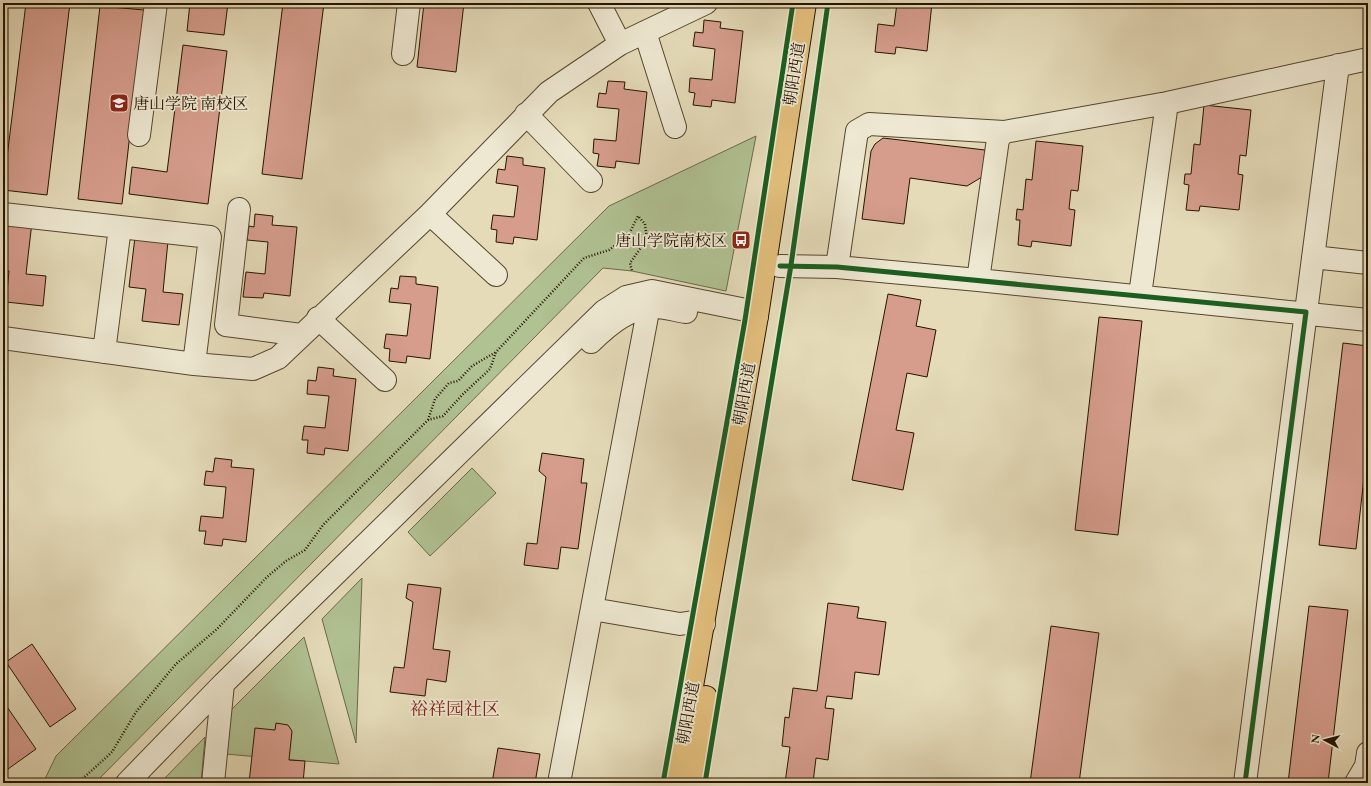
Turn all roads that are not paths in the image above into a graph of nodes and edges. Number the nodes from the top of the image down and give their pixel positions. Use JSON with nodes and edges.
{"nodes":[{"id":1,"x":156,"y":3,"type":"edge"},
{"id":2,"x":409,"y":3,"type":"edge"},
{"id":3,"x":599,"y":3,"type":"edge"},
{"id":4,"x":706,"y":3,"type":"edge"},
{"id":5,"x":805,"y":3,"type":"edge"},
{"id":6,"x":817,"y":3,"type":"edge"},
{"id":7,"x":646,"y":32,"type":"junction"},
{"id":8,"x":620,"y":44,"type":"junction"},
{"id":9,"x":403,"y":54,"type":"dead end"},
{"id":10,"x":1368,"y":59,"type":"edge"},
{"id":11,"x":1338,"y":65,"type":"junction"},
{"id":12,"x":1167,"y":103,"type":"junction"},
{"id":13,"x":526,"y":114,"type":"junction"},
{"id":14,"x":675,"y":126,"type":"dead end"},
{"id":15,"x":1004,"y":132,"type":"junction"},
{"id":16,"x":139,"y":135,"type":"dead end"},
{"id":17,"x":591,"y":181,"type":"dead end"},
{"id":18,"x":239,"y":209,"type":"dead end"},
{"id":19,"x":3,"y":214,"type":"edge"},
{"id":20,"x":430,"y":214,"type":"junction"},
{"id":21,"x":120,"y":227,"type":"junction"},
{"id":22,"x":1314,"y":257,"type":"junction"},
{"id":23,"x":1368,"y":263,"type":"edge"},
{"id":24,"x":780,"y":266,"type":"junction"},
{"id":25,"x":838,"y":267,"type":"junction"},
{"id":26,"x":496,"y":276,"type":"dead end"},
{"id":27,"x":978,"y":280,"type":"junction"},
{"id":28,"x":1140,"y":295,"type":"junction"},
{"id":29,"x":650,"y":299,"type":"junction"},
{"id":30,"x":1306,"y":312,"type":"junction"},
{"id":31,"x":757,"y":316,"type":"junction"},
{"id":32,"x":318,"y":318,"type":"junction"},
{"id":33,"x":1368,"y":320,"type":"edge"},
{"id":34,"x":301,"y":335,"type":"junction"},
{"id":35,"x":3,"y":338,"type":"edge"},
{"id":36,"x":104,"y":352,"type":"junction"},
{"id":37,"x":194,"y":364,"type":"junction"},
{"id":38,"x":385,"y":380,"type":"dead end"},
{"id":39,"x":592,"y":609,"type":"junction"},
{"id":40,"x":704,"y":624,"type":"junction"},
{"id":41,"x":223,"y":693,"type":"junction"},
{"id":42,"x":1368,"y":754,"type":"edge"},
{"id":43,"x":127,"y":783,"type":"edge"},
{"id":44,"x":142,"y":783,"type":"edge"},
{"id":45,"x":213,"y":783,"type":"edge"},
{"id":46,"x":559,"y":783,"type":"edge"},
{"id":47,"x":675,"y":783,"type":"edge"},
{"id":48,"x":691,"y":783,"type":"edge"},
{"id":49,"x":1245,"y":783,"type":"edge"},
{"id":50,"x":1356,"y":783,"type":"edge"}],
"edges":[{"from":1,"to":16,"type":"street"},
{"from":2,"to":9,"type":"street"},
{"from":3,"to":8,"type":"street"},
{"from":4,"to":7,"type":"street"},
{"from":5,"to":31,"type":"main road","name":"朝阳西道"},
{"from":6,"to":24,"type":"main road","name":"朝阳西道"},
{"from":7,"to":8,"type":"street"},
{"from":7,"to":14,"type":"street"},
{"from":8,"to":13,"type":"street"},
{"from":10,"to":11,"type":"street"},
{"from":11,"to":12,"type":"street"},
{"from":11,"to":22,"type":"street"},
{"from":12,"to":15,"type":"street"},
{"from":12,"to":28,"type":"street"},
{"from":13,"to":17,"type":"street"},
{"from":13,"to":20,"type":"street"},
{"from":15,"to":25,"type":"street"},
{"from":15,"to":27,"type":"street"},
{"from":18,"to":34,"type":"street"},
{"from":19,"to":21,"type":"street"},
{"from":20,"to":26,"type":"street"},
{"from":20,"to":32,"type":"street"},
{"from":21,"to":36,"type":"street"},
{"from":21,"to":37,"type":"street"},
{"from":22,"to":23,"type":"street"},
{"from":22,"to":30,"type":"street"},
{"from":24,"to":25,"type":"street"},
{"from":24,"to":48,"type":"main road","name":"朝阳西道"},
{"from":25,"to":27,"type":"street"},
{"from":27,"to":28,"type":"street"},
{"from":28,"to":30,"type":"street"},
{"from":29,"to":31,"type":"street"},
{"from":29,"to":39,"type":"street"},
{"from":29,"to":41,"type":"street"},
{"from":30,"to":33,"type":"street"},
{"from":30,"to":49,"type":"street"},
{"from":31,"to":40,"type":"main road","name":"朝阳西道"},
{"from":32,"to":34,"type":"street"},
{"from":32,"to":38,"type":"street"},
{"from":34,"to":37,"type":"street"},
{"from":35,"to":36,"type":"street"},
{"from":36,"to":37,"type":"street"},
{"from":39,"to":40,"type":"street"},
{"from":39,"to":46,"type":"street"},
{"from":40,"to":47,"type":"main road","name":"朝阳西道"},
{"from":41,"to":43,"type":"street"},
{"from":41,"to":44,"type":"street"},
{"from":41,"to":45,"type":"street"},
{"from":42,"to":50,"type":"street"}]}
